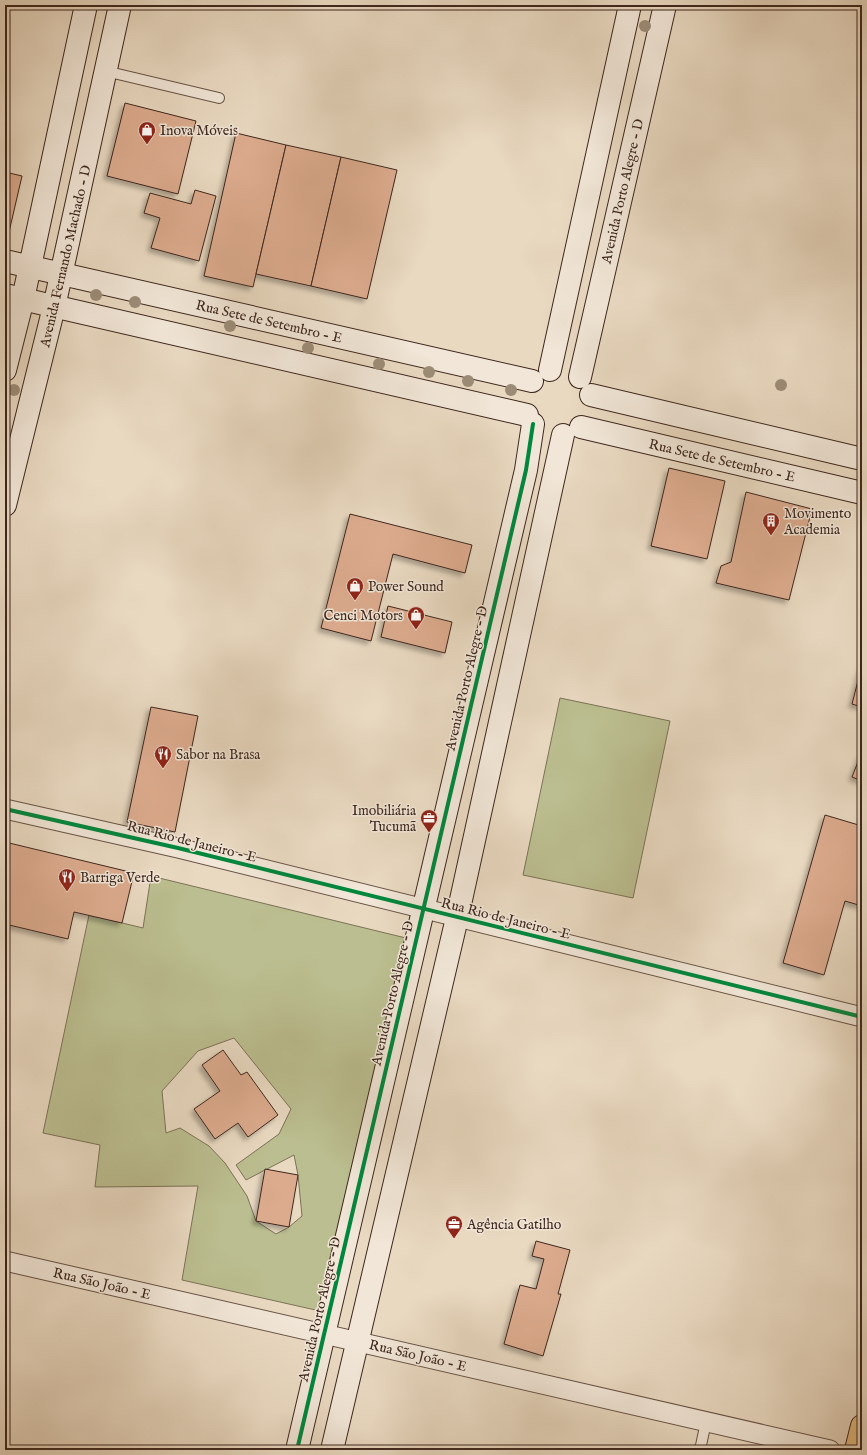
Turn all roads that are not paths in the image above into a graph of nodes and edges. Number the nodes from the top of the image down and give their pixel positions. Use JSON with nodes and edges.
{"nodes":[{"id":1,"x":86,"y":5,"type":"edge"},
{"id":2,"x":120,"y":5,"type":"edge"},
{"id":3,"x":630,"y":5,"type":"edge"},
{"id":4,"x":665,"y":5,"type":"edge"},
{"id":5,"x":105,"y":71,"type":"junction"},
{"id":6,"x":219,"y":98,"type":"dead end"},
{"id":7,"x":5,"y":261,"type":"edge"},
{"id":8,"x":30,"y":266,"type":"junction"},
{"id":9,"x":62,"y":274,"type":"junction"},
{"id":10,"x":14,"y":297,"type":"edge"},
{"id":11,"x":54,"y":307,"type":"junction"},
{"id":12,"x":5,"y":370,"type":"edge"},
{"id":13,"x":541,"y":375,"type":"junction"},
{"id":14,"x":586,"y":386,"type":"junction"},
{"id":15,"x":530,"y":420,"type":"junction"},
{"id":16,"x":572,"y":431,"type":"junction"},
{"id":17,"x":862,"y":459,"type":"edge"},
{"id":18,"x":862,"y":493,"type":"edge"},
{"id":19,"x":5,"y":505,"type":"edge"},
{"id":20,"x":474,"y":694,"type":"junction"},
{"id":21,"x":505,"y":700,"type":"junction"},
{"id":22,"x":5,"y":808,"type":"edge"},
{"id":23,"x":423,"y":910,"type":"junction"},
{"id":24,"x":457,"y":918,"type":"junction"},
{"id":25,"x":862,"y":1017,"type":"edge"},
{"id":26,"x":5,"y":1261,"type":"edge"},
{"id":27,"x":324,"y":1334,"type":"junction"},
{"id":28,"x":358,"y":1342,"type":"junction"},
{"id":29,"x":706,"y":1422,"type":"junction"},
{"id":30,"x":862,"y":1426,"type":"edge"},
{"id":31,"x":297,"y":1450,"type":"edge"},
{"id":32,"x":332,"y":1450,"type":"edge"},
{"id":33,"x":700,"y":1450,"type":"edge"},
{"id":34,"x":830,"y":1450,"type":"edge"},
{"id":35,"x":856,"y":1450,"type":"edge"}],
"edges":[{"from":1,"to":8,"type":"street"},
{"from":2,"to":5,"type":"street","name":"Avenida Fernando Machado - D"},
{"from":3,"to":13,"type":"street"},
{"from":4,"to":14,"type":"street","name":"Avenida Porto Alegre - D"},
{"from":5,"to":6,"type":"lane"},
{"from":5,"to":9,"type":"street","name":"Avenida Fernando Machado - D"},
{"from":7,"to":8,"type":"street","name":"Rua Sete de Setembro - E"},
{"from":8,"to":9,"type":"street","name":"Rua Sete de Setembro - E"},
{"from":8,"to":10,"type":"street"},
{"from":9,"to":11,"type":"street","name":"Avenida Fernando Machado - D"},
{"from":9,"to":13,"type":"street","name":"Rua Sete de Setembro - E"},
{"from":10,"to":11,"type":"street"},
{"from":10,"to":12,"type":"street"},
{"from":11,"to":15,"type":"street"},
{"from":11,"to":19,"type":"street","name":"Avenida Fernando Machado - D"},
{"from":13,"to":14,"type":"street"},
{"from":13,"to":15,"type":"street"},
{"from":14,"to":16,"type":"street"},
{"from":14,"to":17,"type":"street"},
{"from":15,"to":16,"type":"street"},
{"from":15,"to":20,"type":"street","name":"Avenida Porto Alegre - D"},
{"from":16,"to":18,"type":"street","name":"Rua Sete de Setembro - E"},
{"from":16,"to":21,"type":"street"},
{"from":20,"to":21,"type":"street"},
{"from":20,"to":23,"type":"street","name":"Avenida Porto Alegre - D"},
{"from":21,"to":24,"type":"street"},
{"from":22,"to":23,"type":"street","name":"Rua Rio de Janeiro - E"},
{"from":23,"to":24,"type":"street","name":"Rua Rio de Janeiro - E"},
{"from":23,"to":27,"type":"street","name":"Avenida Porto Alegre - D"},
{"from":24,"to":25,"type":"street","name":"Rua Rio de Janeiro - E"},
{"from":24,"to":28,"type":"street"},
{"from":26,"to":27,"type":"street","name":"Rua São João - E"},
{"from":27,"to":28,"type":"street","name":"Rua São João - E"},
{"from":27,"to":31,"type":"street","name":"Avenida Porto Alegre - D"},
{"from":28,"to":29,"type":"street","name":"Rua São João - E"},
{"from":28,"to":32,"type":"street"},
{"from":29,"to":33,"type":"lane"},
{"from":29,"to":34,"type":"street","name":"Rua São João - E"},
{"from":30,"to":35,"type":"main road"}]}
